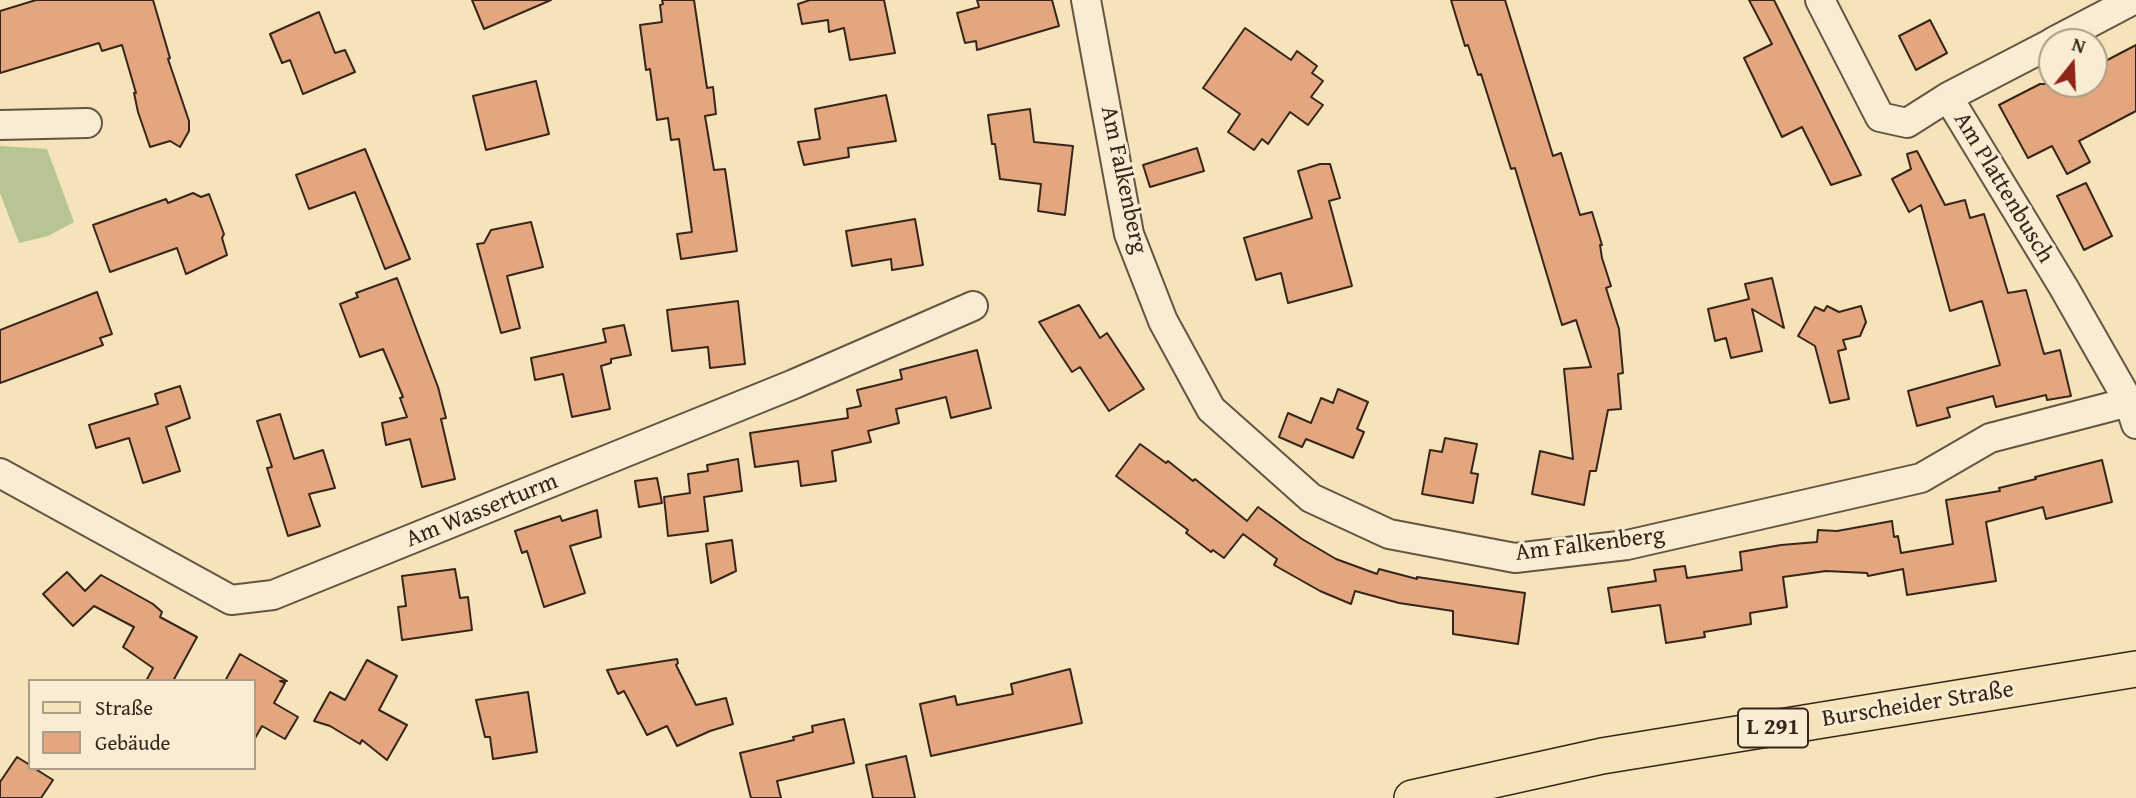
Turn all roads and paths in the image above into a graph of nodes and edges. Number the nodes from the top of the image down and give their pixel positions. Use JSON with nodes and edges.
{"nodes":[{"id":1,"x":1086,"y":0,"type":"edge"},
{"id":2,"x":1820,"y":0,"type":"edge"},
{"id":3,"x":2133,"y":0,"type":"edge"},
{"id":4,"x":2080,"y":28,"type":"edge"},
{"id":5,"x":2038,"y":50,"type":"edge"},
{"id":6,"x":1948,"y":97,"type":"junction"},
{"id":7,"x":87,"y":123,"type":"dead end"},
{"id":8,"x":0,"y":125,"type":"edge"},
{"id":9,"x":973,"y":306,"type":"dead end"},
{"id":10,"x":2133,"y":413,"type":"edge"},
{"id":11,"x":0,"y":473,"type":"edge"},
{"id":12,"x":2136,"y":669,"type":"edge"},
{"id":13,"x":1412,"y":798,"type":"edge"}],
"edges":[{"from":1,"to":10,"type":"street","name":"Am Falkenberg"},
{"from":2,"to":6,"type":"street","name":"Am Plattenbusch"},
{"from":3,"to":4,"type":"street"},
{"from":5,"to":6,"type":"street"},
{"from":6,"to":10,"type":"street","name":"Am Plattenbusch"},
{"from":7,"to":8,"type":"street"},
{"from":9,"to":11,"type":"street","name":"Am Wasserturm"},
{"from":12,"to":13,"type":"main road","name":"Burscheider Straße","number":"L 291"}]}
